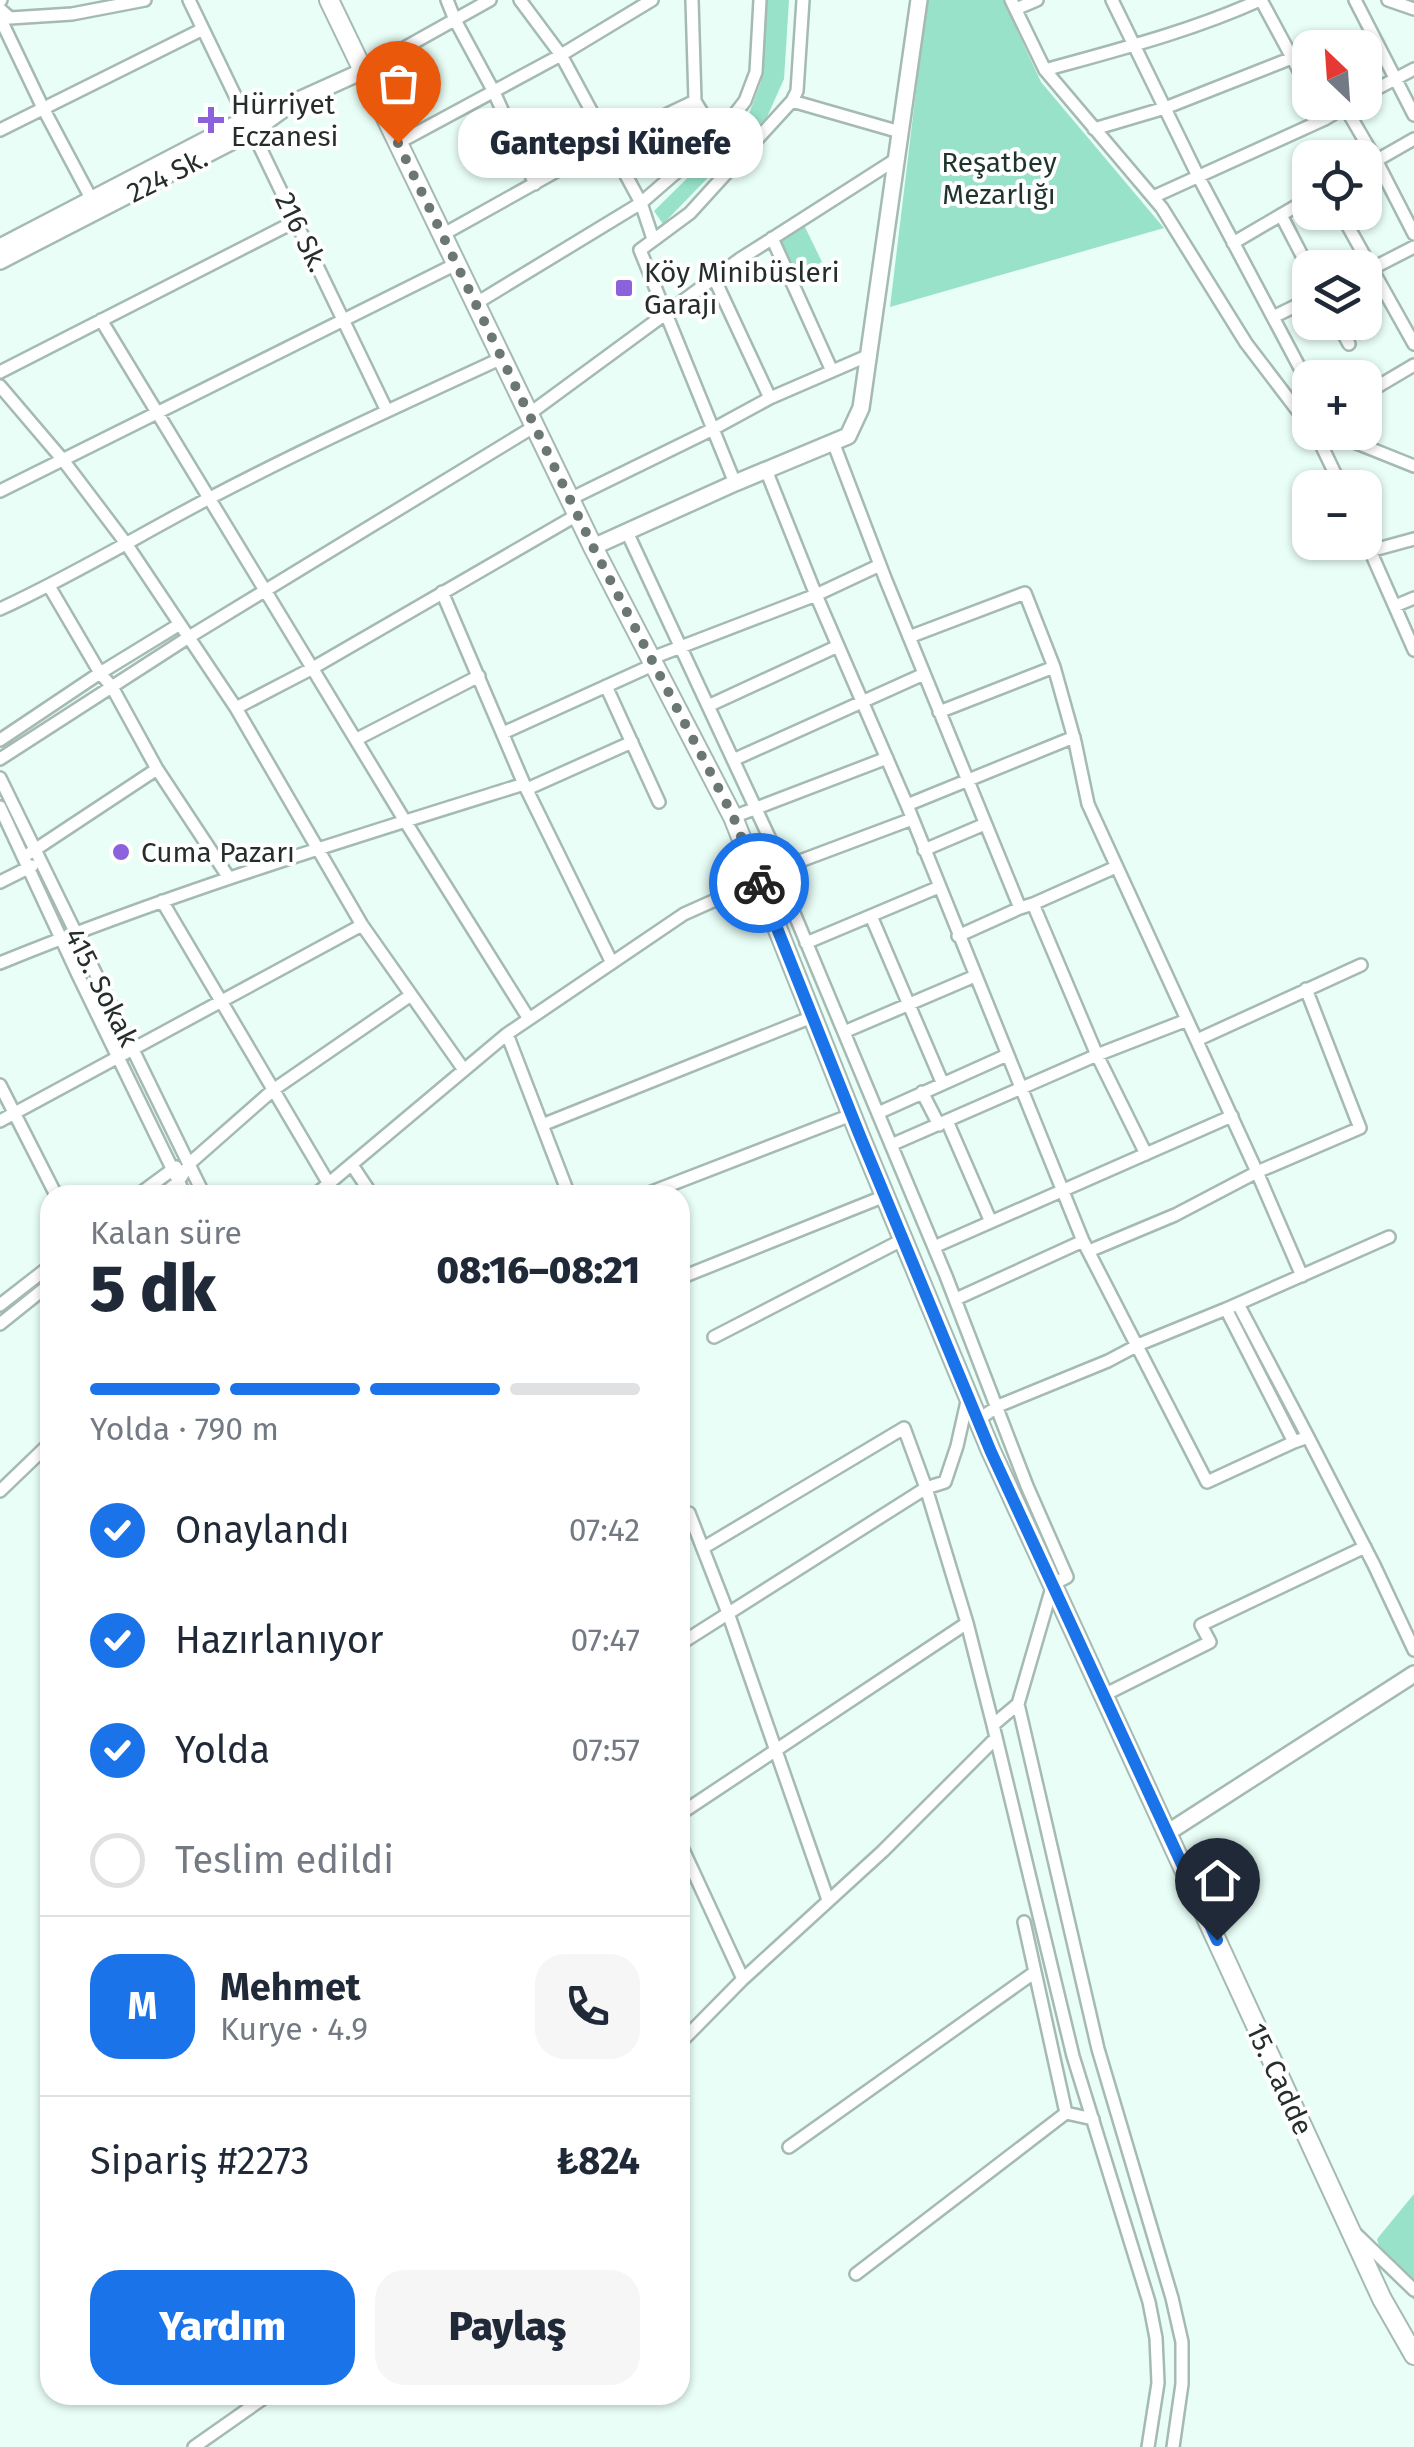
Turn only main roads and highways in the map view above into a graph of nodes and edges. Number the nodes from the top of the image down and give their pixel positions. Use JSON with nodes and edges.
{"nodes":[{"id":1,"x":329,"y":0,"type":"edge"},
{"id":2,"x":1414,"y":2355,"type":"edge"}],
"edges":[{"from":1,"to":2,"type":"main road","name":"15. Cadde"}]}
